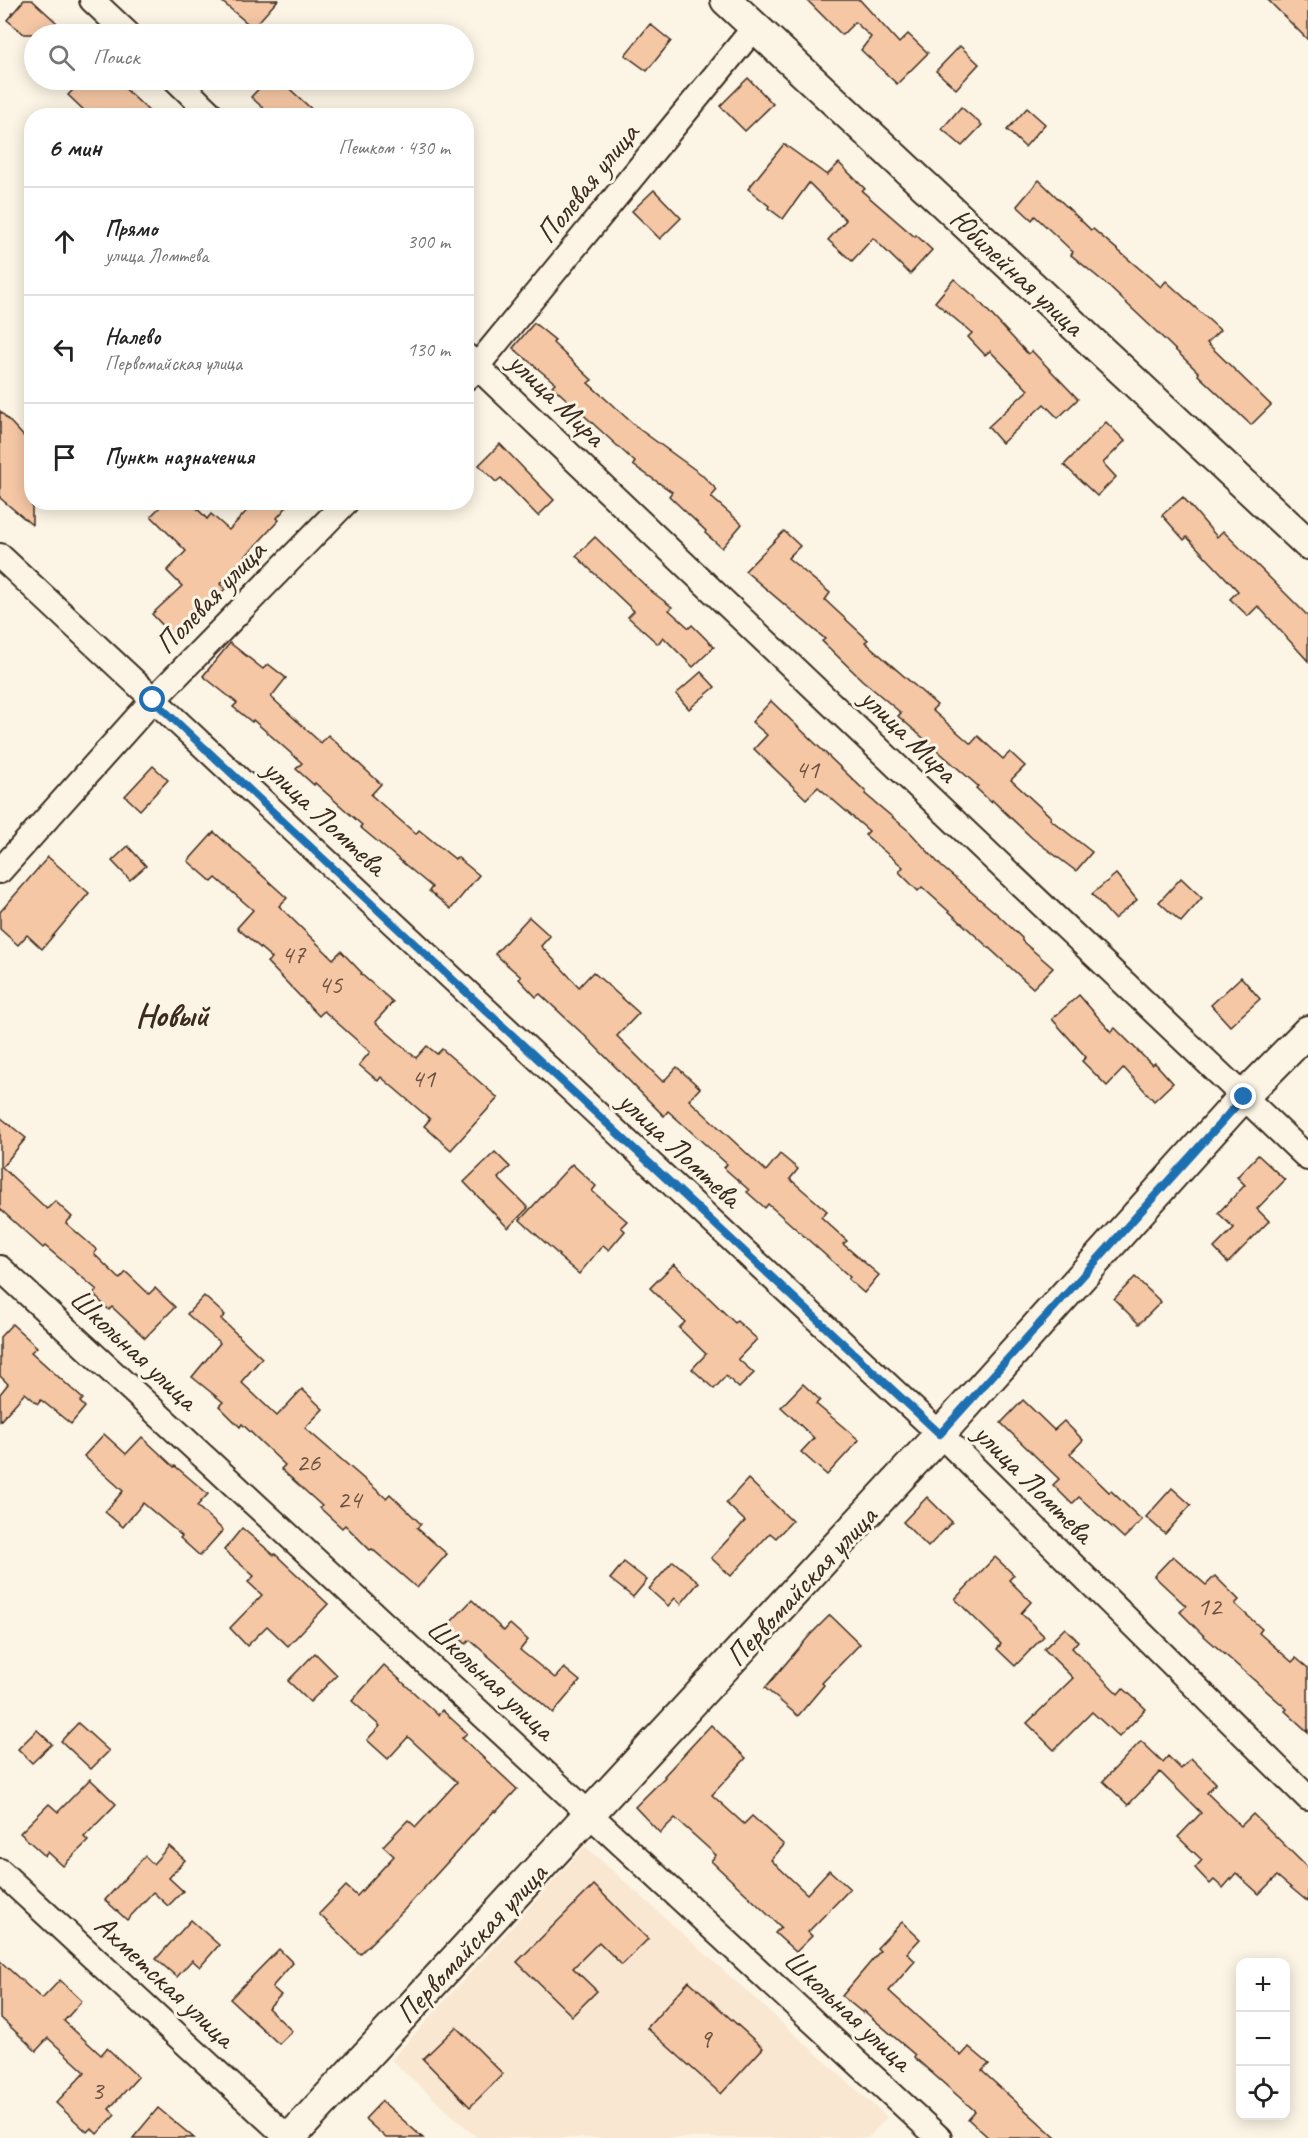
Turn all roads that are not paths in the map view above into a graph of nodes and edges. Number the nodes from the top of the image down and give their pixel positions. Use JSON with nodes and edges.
{"nodes":[{"id":1,"x":92,"y":0,"type":"edge"},
{"id":2,"x":726,"y":0,"type":"edge"},
{"id":3,"x":117,"y":24,"type":"edge"},
{"id":4,"x":755,"y":27,"type":"junction"},
{"id":5,"x":186,"y":90,"type":"edge"},
{"id":6,"x":205,"y":108,"type":"edge"},
{"id":7,"x":474,"y":362,"type":"edge"},
{"id":8,"x":474,"y":371,"type":"edge"},
{"id":9,"x":338,"y":510,"type":"edge"},
{"id":10,"x":1308,"y":544,"type":"edge"},
{"id":11,"x":0,"y":556,"type":"edge"},
{"id":12,"x":153,"y":700,"type":"junction"},
{"id":13,"x":0,"y":871,"type":"edge"},
{"id":14,"x":1308,"y":1031,"type":"edge"},
{"id":15,"x":1244,"y":1097,"type":"junction"},
{"id":16,"x":1308,"y":1158,"type":"edge"},
{"id":17,"x":0,"y":1268,"type":"edge"},
{"id":18,"x":940,"y":1434,"type":"junction"},
{"id":19,"x":1308,"y":1797,"type":"edge"},
{"id":20,"x":591,"y":1814,"type":"junction"},
{"id":21,"x":0,"y":1871,"type":"edge"},
{"id":22,"x":289,"y":2138,"type":"edge"},
{"id":23,"x":939,"y":2138,"type":"edge"}],
"edges":[{"from":1,"to":3,"type":"street"},
{"from":2,"to":4,"type":"street","name":"Юбилейная улица"},
{"from":4,"to":7,"type":"street","name":"Полевая улица"},
{"from":4,"to":10,"type":"street","name":"Юбилейная улица"},
{"from":5,"to":6,"type":"street"},
{"from":8,"to":15,"type":"street","name":"улица Мира"},
{"from":9,"to":12,"type":"street","name":"Полевая улица"},
{"from":11,"to":12,"type":"street","name":"улица Ломтева"},
{"from":12,"to":13,"type":"street","name":"Полевая улица"},
{"from":12,"to":18,"type":"street","name":"улица Ломтева"},
{"from":14,"to":15,"type":"street","name":"Первомайская улица"},
{"from":15,"to":16,"type":"street","name":"улица Мира"},
{"from":15,"to":18,"type":"street","name":"Первомайская улица"},
{"from":17,"to":20,"type":"street","name":"Школьная улица"},
{"from":18,"to":19,"type":"street","name":"улица Ломтева"},
{"from":18,"to":20,"type":"street","name":"Первомайская улица"},
{"from":20,"to":22,"type":"street","name":"Первомайская улица"},
{"from":20,"to":23,"type":"street","name":"Школьная улица"},
{"from":21,"to":22,"type":"street","name":"Ахметская улица"}]}
